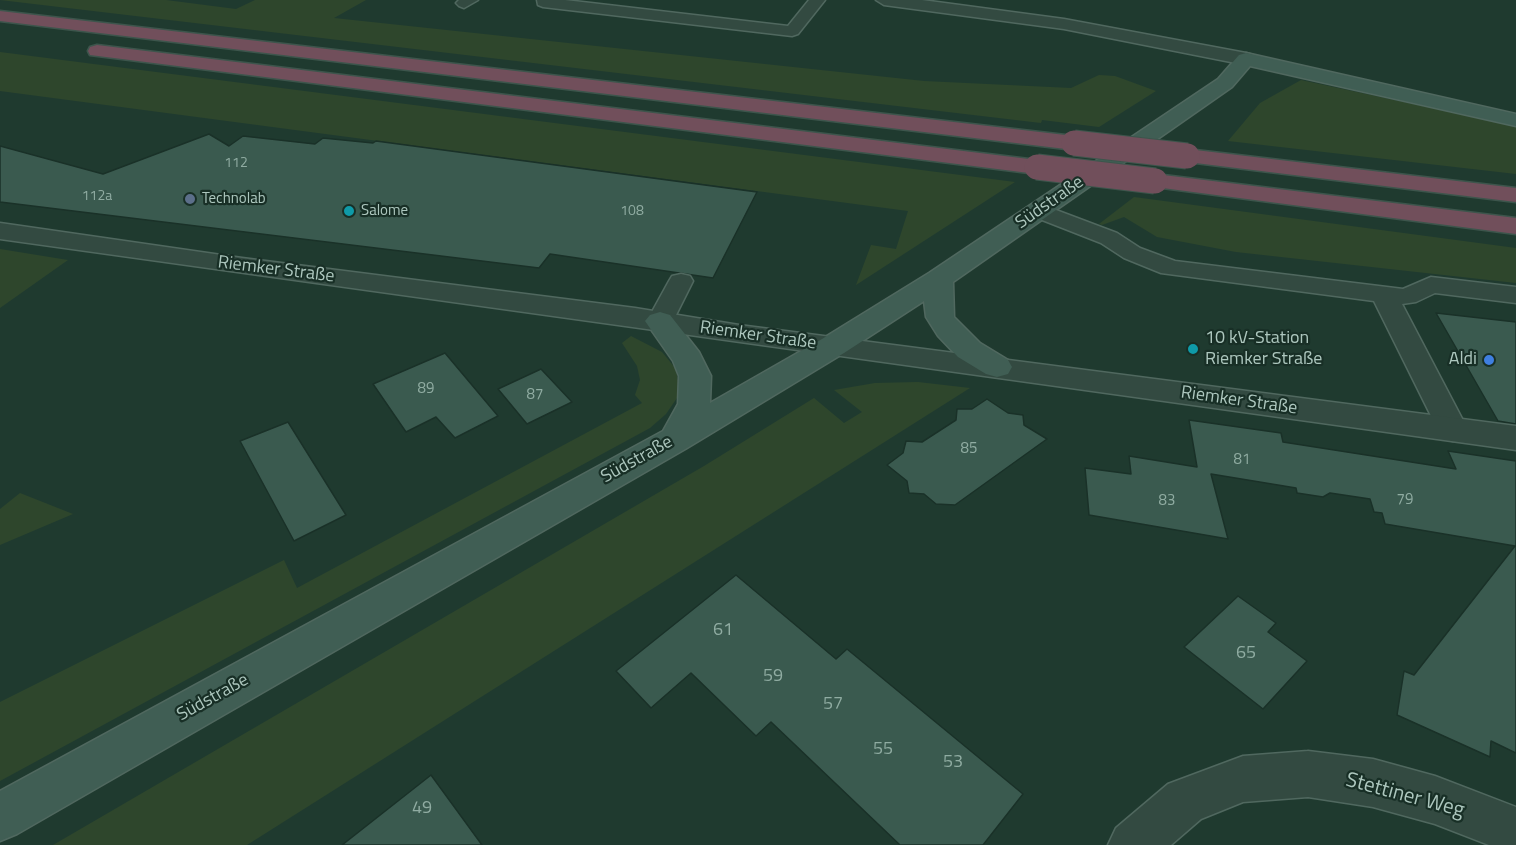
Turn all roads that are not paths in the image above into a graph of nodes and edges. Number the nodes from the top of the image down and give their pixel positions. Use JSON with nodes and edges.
{"nodes":[{"id":1,"x":817,"y":0,"type":"edge"},
{"id":2,"x":884,"y":0,"type":"edge"},
{"id":3,"x":543,"y":2,"type":"dead end"},
{"id":4,"x":0,"y":16,"type":"edge"},
{"id":5,"x":82,"y":49,"type":"dead end"},
{"id":6,"x":1246,"y":59,"type":"junction"},
{"id":7,"x":1516,"y":120,"type":"edge"},
{"id":8,"x":1516,"y":195,"type":"edge"},
{"id":9,"x":1040,"y":211,"type":"junction"},
{"id":10,"x":1516,"y":226,"type":"edge"},
{"id":11,"x":0,"y":231,"type":"edge"},
{"id":12,"x":939,"y":279,"type":"junction"},
{"id":13,"x":681,"y":281,"type":"dead end"},
{"id":14,"x":1384,"y":295,"type":"junction"},
{"id":15,"x":1516,"y":295,"type":"edge"},
{"id":16,"x":660,"y":321,"type":"junction"},
{"id":17,"x":833,"y":346,"type":"junction"},
{"id":18,"x":997,"y":367,"type":"junction"},
{"id":19,"x":1453,"y":430,"type":"junction"},
{"id":20,"x":1516,"y":438,"type":"edge"},
{"id":21,"x":675,"y":439,"type":"junction"},
{"id":22,"x":0,"y":818,"type":"edge"},
{"id":23,"x":1516,"y":831,"type":"edge"},
{"id":24,"x":1133,"y":845,"type":"edge"}],
"edges":[{"from":1,"to":3,"type":"lane"},
{"from":2,"to":6,"type":"street"},
{"from":4,"to":8,"type":"highway","bridge":true},
{"from":5,"to":10,"type":"highway","bridge":true},
{"from":6,"to":7,"type":"street"},
{"from":6,"to":9,"type":"street","name":"Südstraße"},
{"from":9,"to":12,"type":"street","name":"Südstraße"},
{"from":9,"to":14,"type":"lane"},
{"from":11,"to":16,"type":"street","name":"Riemker Straße"},
{"from":12,"to":17,"type":"street","name":"Südstraße"},
{"from":12,"to":18,"type":"street"},
{"from":13,"to":16,"type":"lane"},
{"from":14,"to":15,"type":"lane"},
{"from":14,"to":19,"type":"lane"},
{"from":16,"to":17,"type":"street","name":"Riemker Straße"},
{"from":16,"to":21,"type":"street"},
{"from":17,"to":18,"type":"street","name":"Riemker Straße"},
{"from":17,"to":21,"type":"street","name":"Südstraße"},
{"from":18,"to":19,"type":"street","name":"Riemker Straße"},
{"from":19,"to":20,"type":"street","name":"Riemker Straße"},
{"from":21,"to":22,"type":"street","name":"Südstraße"},
{"from":23,"to":24,"type":"street","name":"Stettiner Weg"}]}
